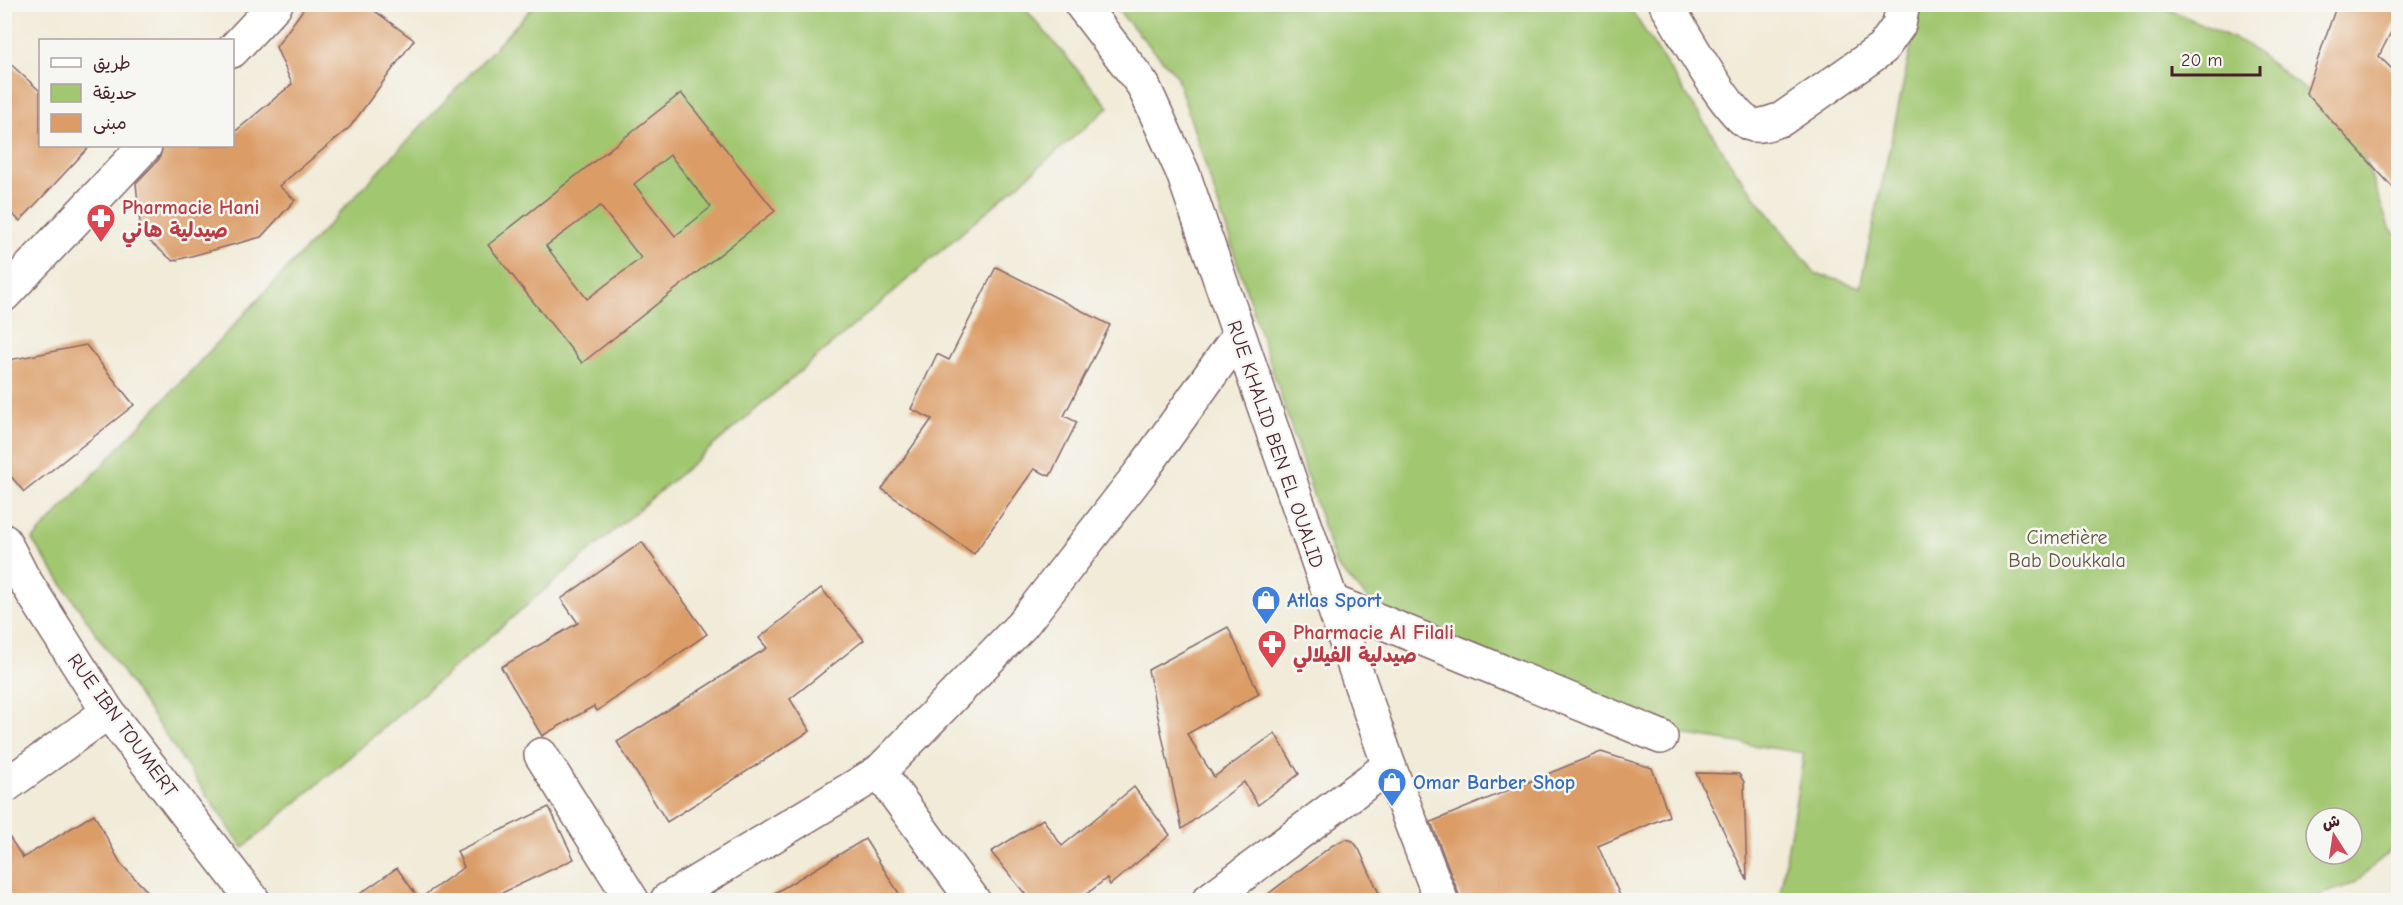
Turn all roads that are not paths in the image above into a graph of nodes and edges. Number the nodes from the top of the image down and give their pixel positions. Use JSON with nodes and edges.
{"nodes":[{"id":1,"x":276,"y":4,"type":"edge"},
{"id":2,"x":1081,"y":4,"type":"edge"},
{"id":3,"x":1666,"y":4,"type":"edge"},
{"id":4,"x":1903,"y":4,"type":"edge"},
{"id":5,"x":234,"y":49,"type":"edge"},
{"id":6,"x":144,"y":147,"type":"edge"},
{"id":7,"x":4,"y":296,"type":"edge"},
{"id":8,"x":1239,"y":335,"type":"junction"},
{"id":9,"x":4,"y":541,"type":"edge"},
{"id":10,"x":1331,"y":601,"type":"junction"},
{"id":11,"x":108,"y":712,"type":"junction"},
{"id":12,"x":1661,"y":737,"type":"dead end"},
{"id":13,"x":541,"y":755,"type":"dead end"},
{"id":14,"x":1389,"y":766,"type":"junction"},
{"id":15,"x":879,"y":772,"type":"junction"},
{"id":16,"x":4,"y":787,"type":"edge"},
{"id":17,"x":253,"y":900,"type":"edge"},
{"id":18,"x":632,"y":900,"type":"edge"},
{"id":19,"x":667,"y":900,"type":"edge"},
{"id":20,"x":973,"y":900,"type":"edge"},
{"id":21,"x":1209,"y":900,"type":"edge"},
{"id":22,"x":1441,"y":900,"type":"edge"}],
"edges":[{"from":1,"to":5,"type":"street"},
{"from":2,"to":8,"type":"street","name":"RUE KHALID BEN EL OUALID"},
{"from":3,"to":4,"type":"street"},
{"from":6,"to":7,"type":"street"},
{"from":8,"to":10,"type":"street","name":"RUE KHALID BEN EL OUALID"},
{"from":8,"to":15,"type":"street"},
{"from":9,"to":11,"type":"street","name":"RUE IBN TOUMERT"},
{"from":10,"to":12,"type":"street"},
{"from":10,"to":14,"type":"street","name":"RUE KHALID BEN EL OUALID"},
{"from":11,"to":16,"type":"street"},
{"from":11,"to":17,"type":"street","name":"RUE IBN TOUMERT"},
{"from":13,"to":18,"type":"street"},
{"from":14,"to":21,"type":"street"},
{"from":14,"to":22,"type":"street","name":"RUE KHALID BEN EL OUALID"},
{"from":15,"to":19,"type":"street"},
{"from":15,"to":20,"type":"street"}]}
